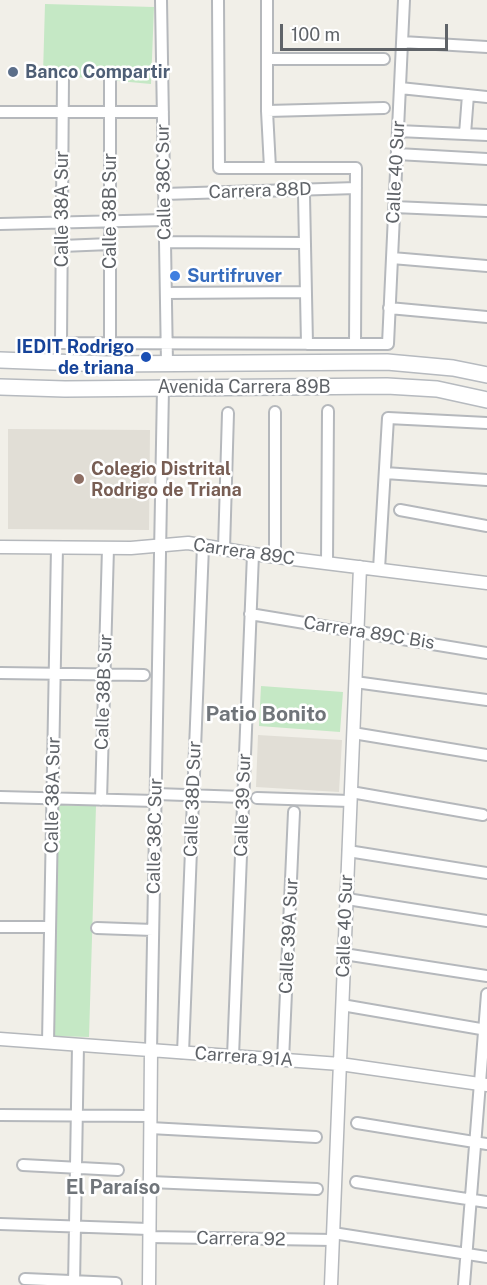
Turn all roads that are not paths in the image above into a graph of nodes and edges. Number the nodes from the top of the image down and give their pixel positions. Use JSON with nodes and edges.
{"nodes":[{"id":1,"x":161,"y":0,"type":"edge"},
{"id":2,"x":218,"y":0,"type":"edge"},
{"id":3,"x":267,"y":0,"type":"edge"},
{"id":4,"x":404,"y":0,"type":"edge"},
{"id":5,"x":402,"y":42,"type":"junction"},
{"id":6,"x":487,"y":47,"type":"edge"},
{"id":7,"x":267,"y":59,"type":"junction"},
{"id":8,"x":384,"y":59,"type":"dead end"},
{"id":9,"x":63,"y":76,"type":"dead end"},
{"id":10,"x":110,"y":80,"type":"dead end"},
{"id":11,"x":400,"y":88,"type":"junction"},
{"id":12,"x":468,"y":95,"type":"junction"},
{"id":13,"x":487,"y":96,"type":"edge"},
{"id":14,"x":384,"y":108,"type":"dead end"},
{"id":15,"x":267,"y":111,"type":"junction"},
{"id":16,"x":0,"y":112,"type":"edge"},
{"id":17,"x":63,"y":112,"type":"junction"},
{"id":18,"x":110,"y":112,"type":"junction"},
{"id":19,"x":163,"y":112,"type":"junction"},
{"id":20,"x":398,"y":131,"type":"junction"},
{"id":21,"x":465,"y":134,"type":"junction"},
{"id":22,"x":487,"y":135,"type":"edge"},
{"id":23,"x":397,"y":154,"type":"junction"},
{"id":24,"x":487,"y":159,"type":"edge"},
{"id":25,"x":270,"y":168,"type":"junction"},
{"id":26,"x":356,"y":188,"type":"junction"},
{"id":27,"x":164,"y":194,"type":"junction"},
{"id":28,"x":304,"y":195,"type":"dead end"},
{"id":29,"x":394,"y":207,"type":"junction"},
{"id":30,"x":487,"y":211,"type":"edge"},
{"id":31,"x":165,"y":220,"type":"junction"},
{"id":32,"x":110,"y":221,"type":"junction"},
{"id":33,"x":62,"y":223,"type":"junction"},
{"id":34,"x":0,"y":224,"type":"edge"},
{"id":35,"x":165,"y":242,"type":"junction"},
{"id":36,"x":305,"y":243,"type":"junction"},
{"id":37,"x":110,"y":244,"type":"junction"},
{"id":38,"x":62,"y":246,"type":"junction"},
{"id":39,"x":392,"y":258,"type":"junction"},
{"id":40,"x":487,"y":266,"type":"edge"},
{"id":41,"x":306,"y":292,"type":"junction"},
{"id":42,"x":166,"y":293,"type":"junction"},
{"id":43,"x":389,"y":308,"type":"junction"},
{"id":44,"x":487,"y":317,"type":"edge"},
{"id":45,"x":110,"y":343,"type":"junction"},
{"id":46,"x":166,"y":344,"type":"junction"},
{"id":47,"x":307,"y":344,"type":"junction"},
{"id":48,"x":355,"y":344,"type":"junction"},
{"id":49,"x":0,"y":360,"type":"edge"},
{"id":50,"x":167,"y":363,"type":"junction"},
{"id":51,"x":487,"y":375,"type":"edge"},
{"id":52,"x":0,"y":387,"type":"edge"},
{"id":53,"x":163,"y":388,"type":"junction"},
{"id":54,"x":487,"y":400,"type":"edge"},
{"id":55,"x":328,"y":411,"type":"dead end"},
{"id":56,"x":276,"y":412,"type":"dead end"},
{"id":57,"x":228,"y":413,"type":"dead end"},
{"id":58,"x":487,"y":423,"type":"edge"},
{"id":59,"x":385,"y":473,"type":"junction"},
{"id":60,"x":487,"y":480,"type":"edge"},
{"id":61,"x":400,"y":510,"type":"dead end"},
{"id":62,"x":487,"y":526,"type":"edge"},
{"id":63,"x":160,"y":545,"type":"junction"},
{"id":64,"x":0,"y":546,"type":"edge"},
{"id":65,"x":203,"y":546,"type":"junction"},
{"id":66,"x":57,"y":547,"type":"junction"},
{"id":67,"x":108,"y":548,"type":"junction"},
{"id":68,"x":224,"y":549,"type":"junction"},
{"id":69,"x":253,"y":554,"type":"junction"},
{"id":70,"x":274,"y":557,"type":"junction"},
{"id":71,"x":327,"y":563,"type":"junction"},
{"id":72,"x":360,"y":567,"type":"junction"},
{"id":73,"x":380,"y":569,"type":"junction"},
{"id":74,"x":487,"y":583,"type":"edge"},
{"id":75,"x":250,"y":614,"type":"junction"},
{"id":76,"x":357,"y":631,"type":"junction"},
{"id":77,"x":487,"y":653,"type":"edge"},
{"id":78,"x":0,"y":674,"type":"edge"},
{"id":79,"x":55,"y":674,"type":"junction"},
{"id":80,"x":104,"y":674,"type":"junction"},
{"id":81,"x":144,"y":675,"type":"dead end"},
{"id":82,"x":355,"y":682,"type":"junction"},
{"id":83,"x":487,"y":700,"type":"edge"},
{"id":84,"x":353,"y":733,"type":"junction"},
{"id":85,"x":487,"y":755,"type":"edge"},
{"id":86,"x":194,"y":795,"type":"junction"},
{"id":87,"x":0,"y":797,"type":"edge"},
{"id":88,"x":243,"y":797,"type":"junction"},
{"id":89,"x":351,"y":797,"type":"junction"},
{"id":90,"x":53,"y":798,"type":"junction"},
{"id":91,"x":156,"y":798,"type":"junction"},
{"id":92,"x":257,"y":798,"type":"dead end"},
{"id":93,"x":101,"y":800,"type":"junction"},
{"id":94,"x":294,"y":812,"type":"dead end"},
{"id":95,"x":483,"y":815,"type":"dead end"},
{"id":96,"x":348,"y":851,"type":"junction"},
{"id":97,"x":487,"y":873,"type":"edge"},
{"id":98,"x":347,"y":899,"type":"junction"},
{"id":99,"x":487,"y":921,"type":"edge"},
{"id":100,"x":0,"y":927,"type":"edge"},
{"id":101,"x":50,"y":927,"type":"junction"},
{"id":102,"x":97,"y":928,"type":"dead end"},
{"id":103,"x":153,"y":930,"type":"junction"},
{"id":104,"x":344,"y":954,"type":"junction"},
{"id":105,"x":487,"y":976,"type":"edge"},
{"id":106,"x":487,"y":994,"type":"edge"},
{"id":107,"x":342,"y":1005,"type":"junction"},
{"id":108,"x":486,"y":1029,"type":"edge"},
{"id":109,"x":0,"y":1039,"type":"edge"},
{"id":110,"x":48,"y":1042,"type":"junction"},
{"id":111,"x":78,"y":1045,"type":"junction"},
{"id":112,"x":151,"y":1051,"type":"junction"},
{"id":113,"x":183,"y":1053,"type":"junction"},
{"id":114,"x":233,"y":1056,"type":"junction"},
{"id":115,"x":283,"y":1060,"type":"junction"},
{"id":116,"x":340,"y":1064,"type":"junction"},
{"id":117,"x":484,"y":1084,"type":"edge"},
{"id":118,"x":0,"y":1115,"type":"edge"},
{"id":119,"x":77,"y":1116,"type":"junction"},
{"id":120,"x":150,"y":1122,"type":"junction"},
{"id":121,"x":357,"y":1123,"type":"dead end"},
{"id":122,"x":316,"y":1137,"type":"dead end"},
{"id":123,"x":476,"y":1142,"type":"junction"},
{"id":124,"x":487,"y":1144,"type":"edge"},
{"id":125,"x":23,"y":1165,"type":"dead end"},
{"id":126,"x":76,"y":1168,"type":"junction"},
{"id":127,"x":118,"y":1170,"type":"dead end"},
{"id":128,"x":150,"y":1182,"type":"junction"},
{"id":129,"x":356,"y":1182,"type":"dead end"},
{"id":130,"x":317,"y":1189,"type":"dead end"},
{"id":131,"x":471,"y":1199,"type":"junction"},
{"id":132,"x":487,"y":1202,"type":"edge"},
{"id":133,"x":0,"y":1224,"type":"edge"},
{"id":134,"x":75,"y":1226,"type":"junction"},
{"id":135,"x":149,"y":1233,"type":"junction"},
{"id":136,"x":333,"y":1236,"type":"junction"},
{"id":137,"x":467,"y":1254,"type":"junction"},
{"id":138,"x":487,"y":1257,"type":"edge"},
{"id":139,"x":25,"y":1279,"type":"dead end"},
{"id":140,"x":74,"y":1283,"type":"edge"},
{"id":141,"x":116,"y":1283,"type":"dead end"},
{"id":142,"x":149,"y":1285,"type":"edge"},
{"id":143,"x":331,"y":1285,"type":"edge"},
{"id":144,"x":465,"y":1285,"type":"edge"}],
"edges":[{"from":1,"to":19,"type":"street","name":"Calle 38C Sur"},
{"from":2,"to":25,"type":"street","name":"Carrera 88D"},
{"from":3,"to":7,"type":"street"},
{"from":4,"to":5,"type":"street","name":"Calle 40 Sur"},
{"from":5,"to":6,"type":"street"},
{"from":5,"to":11,"type":"street","name":"Calle 40 Sur"},
{"from":7,"to":8,"type":"street"},
{"from":7,"to":15,"type":"street"},
{"from":9,"to":17,"type":"street","name":"Calle 38A Sur"},
{"from":10,"to":18,"type":"street","name":"Calle 38B Sur"},
{"from":11,"to":12,"type":"street"},
{"from":11,"to":20,"type":"street","name":"Calle 40 Sur"},
{"from":12,"to":13,"type":"street"},
{"from":12,"to":21,"type":"street"},
{"from":14,"to":15,"type":"street"},
{"from":15,"to":25,"type":"street"},
{"from":16,"to":17,"type":"street"},
{"from":17,"to":18,"type":"street"},
{"from":17,"to":33,"type":"street","name":"Calle 38A Sur"},
{"from":18,"to":19,"type":"street"},
{"from":18,"to":32,"type":"street","name":"Calle 38B Sur"},
{"from":19,"to":27,"type":"street","name":"Calle 38C Sur"},
{"from":20,"to":21,"type":"street"},
{"from":20,"to":23,"type":"street","name":"Calle 40 Sur"},
{"from":21,"to":22,"type":"street"},
{"from":23,"to":24,"type":"street"},
{"from":23,"to":29,"type":"street","name":"Calle 40 Sur"},
{"from":25,"to":26,"type":"street","name":"Carrera 88D"},
{"from":26,"to":27,"type":"street","name":"Carrera 88D"},
{"from":26,"to":48,"type":"street"},
{"from":27,"to":31,"type":"street","name":"Calle 38C Sur"},
{"from":28,"to":36,"type":"street"},
{"from":29,"to":30,"type":"street"},
{"from":29,"to":39,"type":"street","name":"Calle 40 Sur"},
{"from":31,"to":32,"type":"street"},
{"from":31,"to":35,"type":"street","name":"Calle 38C Sur"},
{"from":32,"to":33,"type":"street"},
{"from":32,"to":37,"type":"street","name":"Calle 38B Sur"},
{"from":33,"to":34,"type":"street"},
{"from":33,"to":38,"type":"street","name":"Calle 38A Sur"},
{"from":35,"to":36,"type":"street"},
{"from":35,"to":42,"type":"street","name":"Calle 38C Sur"},
{"from":36,"to":41,"type":"street"},
{"from":37,"to":38,"type":"street"},
{"from":37,"to":45,"type":"street","name":"Calle 38B Sur"},
{"from":38,"to":45,"type":"street","name":"Calle 38A Sur"},
{"from":39,"to":40,"type":"street"},
{"from":39,"to":43,"type":"street","name":"Calle 40 Sur"},
{"from":41,"to":42,"type":"street"},
{"from":41,"to":47,"type":"street"},
{"from":42,"to":46,"type":"street","name":"Calle 38C Sur"},
{"from":43,"to":44,"type":"street"},
{"from":43,"to":48,"type":"street","name":"Calle 40 Sur"},
{"from":45,"to":46,"type":"street"},
{"from":46,"to":47,"type":"street"},
{"from":46,"to":50,"type":"street","name":"Calle 38C Sur"},
{"from":47,"to":48,"type":"street"},
{"from":49,"to":50,"type":"main road","name":"Avenida Carrera 89B"},
{"from":50,"to":51,"type":"main road","name":"Avenida Carrera 89B"},
{"from":52,"to":53,"type":"main road","name":"Avenida Carrera 89B"},
{"from":53,"to":54,"type":"main road","name":"Avenida Carrera 89B"},
{"from":53,"to":63,"type":"street","name":"Calle 38C Sur"},
{"from":55,"to":71,"type":"street"},
{"from":56,"to":70,"type":"street"},
{"from":57,"to":68,"type":"street"},
{"from":58,"to":59,"type":"street"},
{"from":59,"to":60,"type":"street"},
{"from":59,"to":73,"type":"street"},
{"from":61,"to":62,"type":"street"},
{"from":63,"to":65,"type":"street","name":"Carrera 89C"},
{"from":63,"to":67,"type":"street","name":"Carrera 89C"},
{"from":63,"to":91,"type":"street","name":"Calle 38C Sur"},
{"from":64,"to":66,"type":"street","name":"Carrera 89C"},
{"from":65,"to":68,"type":"street","name":"Carrera 89C"},
{"from":65,"to":86,"type":"street","name":"Calle 38D Sur"},
{"from":66,"to":67,"type":"street","name":"Carrera 89C"},
{"from":66,"to":79,"type":"street","name":"Calle 38A Sur"},
{"from":67,"to":80,"type":"street","name":"Calle 38B Sur"},
{"from":68,"to":69,"type":"street","name":"Carrera 89C"},
{"from":69,"to":70,"type":"street","name":"Carrera 89C"},
{"from":69,"to":75,"type":"street","name":"Calle 39 Sur"},
{"from":70,"to":71,"type":"street","name":"Carrera 89C"},
{"from":71,"to":72,"type":"street","name":"Carrera 89C"},
{"from":72,"to":73,"type":"street","name":"Carrera 89C"},
{"from":72,"to":76,"type":"street","name":"Calle 40 Sur"},
{"from":73,"to":74,"type":"street","name":"Carrera 89C"},
{"from":75,"to":76,"type":"street","name":"Carrera 89C Bis"},
{"from":75,"to":88,"type":"street","name":"Calle 39 Sur"},
{"from":76,"to":77,"type":"street","name":"Carrera 89C Bis"},
{"from":76,"to":82,"type":"street","name":"Calle 40 Sur"},
{"from":78,"to":79,"type":"street"},
{"from":79,"to":80,"type":"street"},
{"from":79,"to":90,"type":"street","name":"Calle 38A Sur"},
{"from":80,"to":81,"type":"street"},
{"from":80,"to":93,"type":"street","name":"Calle 38B Sur"},
{"from":82,"to":83,"type":"street"},
{"from":82,"to":84,"type":"street","name":"Calle 40 Sur"},
{"from":84,"to":85,"type":"street"},
{"from":84,"to":89,"type":"street","name":"Calle 40 Sur"},
{"from":86,"to":88,"type":"street"},
{"from":86,"to":91,"type":"street"},
{"from":86,"to":113,"type":"street","name":"Calle 38D Sur"},
{"from":87,"to":90,"type":"street"},
{"from":88,"to":114,"type":"street","name":"Calle 39 Sur"},
{"from":89,"to":92,"type":"street"},
{"from":89,"to":95,"type":"street"},
{"from":89,"to":96,"type":"street","name":"Calle 40 Sur"},
{"from":90,"to":93,"type":"street"},
{"from":90,"to":101,"type":"street","name":"Calle 38A Sur"},
{"from":91,"to":93,"type":"street"},
{"from":91,"to":103,"type":"street","name":"Calle 38C Sur"},
{"from":94,"to":115,"type":"street","name":"Calle 39A Sur"},
{"from":96,"to":97,"type":"street"},
{"from":96,"to":98,"type":"street","name":"Calle 40 Sur"},
{"from":98,"to":99,"type":"street"},
{"from":98,"to":104,"type":"street","name":"Calle 40 Sur"},
{"from":100,"to":101,"type":"street"},
{"from":101,"to":110,"type":"street","name":"Calle 38A Sur"},
{"from":102,"to":103,"type":"street"},
{"from":103,"to":112,"type":"street","name":"Calle 38C Sur"},
{"from":104,"to":105,"type":"street"},
{"from":104,"to":107,"type":"street","name":"Calle 40 Sur"},
{"from":106,"to":108,"type":"street"},
{"from":107,"to":108,"type":"street"},
{"from":107,"to":116,"type":"street","name":"Calle 40 Sur"},
{"from":108,"to":117,"type":"street"},
{"from":109,"to":110,"type":"street","name":"Carrera 91A"},
{"from":110,"to":111,"type":"street","name":"Carrera 91A"},
{"from":111,"to":112,"type":"street","name":"Carrera 91A"},
{"from":111,"to":119,"type":"street"},
{"from":112,"to":113,"type":"street","name":"Carrera 91A"},
{"from":112,"to":120,"type":"street","name":"Calle 38C Sur"},
{"from":113,"to":114,"type":"street","name":"Carrera 91A"},
{"from":114,"to":115,"type":"street","name":"Carrera 91A"},
{"from":115,"to":116,"type":"street","name":"Carrera 91A"},
{"from":116,"to":117,"type":"street","name":"Carrera 91A"},
{"from":116,"to":136,"type":"street","name":"Calle 40 Sur"},
{"from":117,"to":123,"type":"street"},
{"from":118,"to":119,"type":"street"},
{"from":119,"to":120,"type":"street"},
{"from":119,"to":126,"type":"street"},
{"from":120,"to":122,"type":"street"},
{"from":120,"to":128,"type":"street","name":"Calle 38C Sur"},
{"from":121,"to":123,"type":"street"},
{"from":123,"to":124,"type":"street"},
{"from":123,"to":131,"type":"street"},
{"from":125,"to":126,"type":"street"},
{"from":126,"to":127,"type":"street"},
{"from":126,"to":134,"type":"street"},
{"from":128,"to":130,"type":"street"},
{"from":128,"to":135,"type":"street","name":"Calle 38C Sur"},
{"from":129,"to":131,"type":"street"},
{"from":131,"to":132,"type":"street"},
{"from":131,"to":137,"type":"street"},
{"from":133,"to":134,"type":"street","name":"Carrera 92"},
{"from":134,"to":135,"type":"street","name":"Carrera 92"},
{"from":134,"to":140,"type":"street"},
{"from":135,"to":136,"type":"street","name":"Carrera 92"},
{"from":135,"to":142,"type":"street","name":"Calle 38C Sur"},
{"from":136,"to":137,"type":"street","name":"Carrera 92"},
{"from":136,"to":143,"type":"street","name":"Calle 40 Sur"},
{"from":137,"to":138,"type":"street","name":"Carrera 92"},
{"from":137,"to":144,"type":"street"},
{"from":139,"to":140,"type":"street"},
{"from":140,"to":141,"type":"street"}]}
